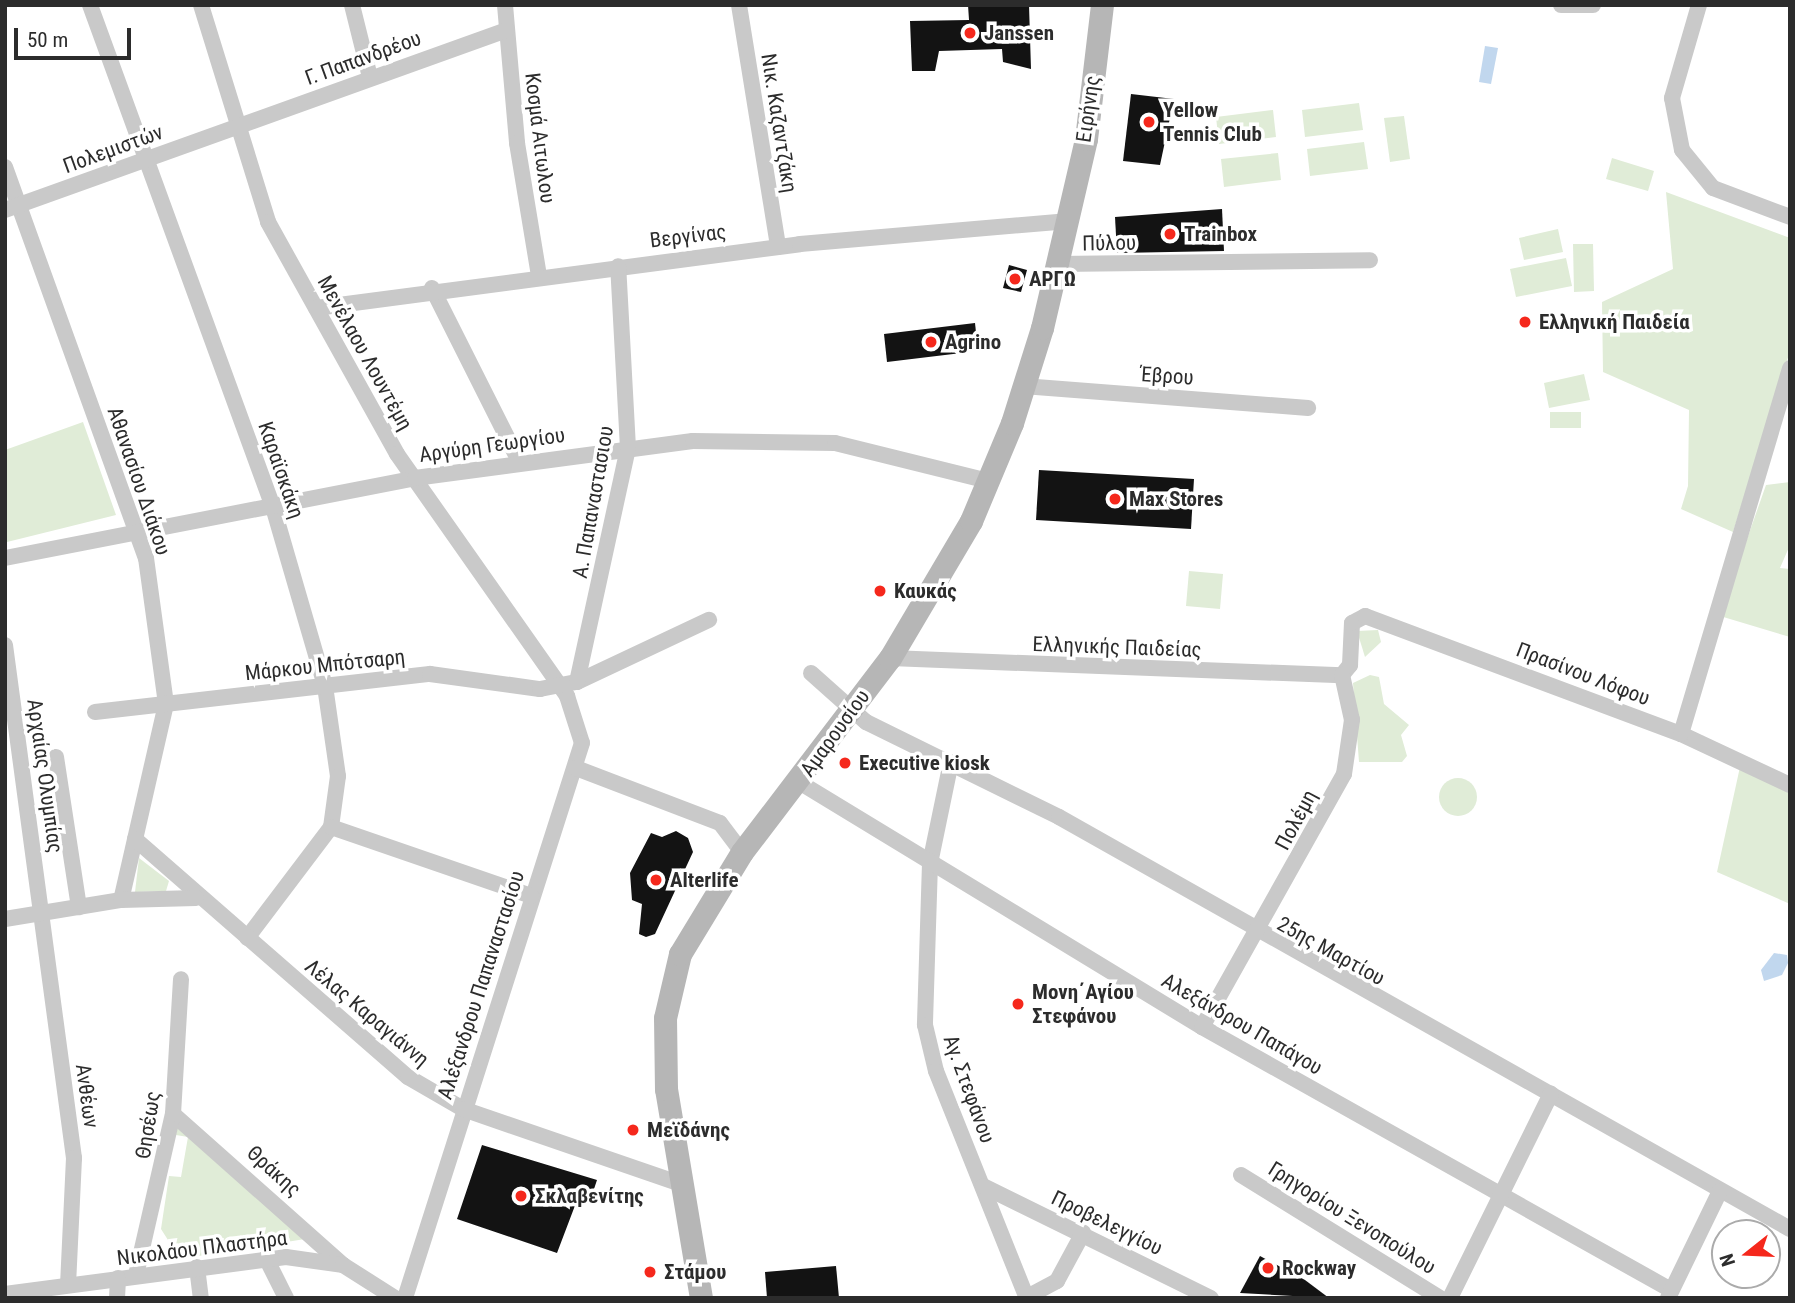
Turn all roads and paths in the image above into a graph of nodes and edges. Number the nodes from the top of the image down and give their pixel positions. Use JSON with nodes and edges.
{"nodes":[{"id":1,"x":90,"y":5,"type":"edge"},
{"id":2,"x":201,"y":5,"type":"edge"},
{"id":3,"x":352,"y":5,"type":"edge"},
{"id":4,"x":505,"y":5,"type":"edge"},
{"id":5,"x":740,"y":5,"type":"edge"},
{"id":6,"x":1088,"y":5,"type":"edge"},
{"id":7,"x":1102,"y":5,"type":"edge"},
{"id":8,"x":1561,"y":5,"type":"edge"},
{"id":9,"x":1592,"y":5,"type":"edge"},
{"id":10,"x":1699,"y":5,"type":"edge"},
{"id":11,"x":506,"y":30,"type":"junction"},
{"id":12,"x":370,"y":77,"type":"junction"},
{"id":13,"x":235,"y":127,"type":"junction"},
{"id":14,"x":146,"y":159,"type":"junction"},
{"id":15,"x":5,"y":167,"type":"edge"},
{"id":16,"x":1075,"y":171,"type":"junction"},
{"id":17,"x":12,"y":207,"type":"edge"},
{"id":18,"x":1790,"y":218,"type":"edge"},
{"id":19,"x":1066,"y":221,"type":"junction"},
{"id":20,"x":778,"y":247,"type":"junction"},
{"id":21,"x":1370,"y":260,"type":"dead end"},
{"id":22,"x":1058,"y":264,"type":"junction"},
{"id":23,"x":618,"y":265,"type":"junction"},
{"id":24,"x":539,"y":276,"type":"junction"},
{"id":25,"x":432,"y":288,"type":"junction"},
{"id":26,"x":316,"y":308,"type":"junction"},
{"id":27,"x":1790,"y":368,"type":"edge"},
{"id":28,"x":1023,"y":386,"type":"junction"},
{"id":29,"x":1308,"y":408,"type":"dead end"},
{"id":30,"x":628,"y":448,"type":"junction"},
{"id":31,"x":519,"y":461,"type":"junction"},
{"id":32,"x":415,"y":478,"type":"junction"},
{"id":33,"x":988,"y":481,"type":"junction"},
{"id":34,"x":273,"y":507,"type":"junction"},
{"id":35,"x":138,"y":533,"type":"junction"},
{"id":36,"x":5,"y":558,"type":"edge"},
{"id":37,"x":709,"y":621,"type":"dead end"},
{"id":38,"x":5,"y":645,"type":"edge"},
{"id":39,"x":890,"y":658,"type":"junction"},
{"id":40,"x":811,"y":673,"type":"dead end"},
{"id":41,"x":1342,"y":675,"type":"junction"},
{"id":42,"x":577,"y":682,"type":"junction"},
{"id":43,"x":325,"y":686,"type":"junction"},
{"id":44,"x":561,"y":689,"type":"junction"},
{"id":45,"x":166,"y":704,"type":"junction"},
{"id":46,"x":95,"y":712,"type":"dead end"},
{"id":47,"x":850,"y":713,"type":"junction"},
{"id":48,"x":1681,"y":734,"type":"junction"},
{"id":49,"x":56,"y":757,"type":"dead end"},
{"id":50,"x":951,"y":762,"type":"junction"},
{"id":51,"x":576,"y":768,"type":"junction"},
{"id":52,"x":799,"y":782,"type":"junction"},
{"id":53,"x":1790,"y":785,"type":"edge"},
{"id":54,"x":331,"y":827,"type":"junction"},
{"id":55,"x":135,"y":839,"type":"junction"},
{"id":56,"x":742,"y":852,"type":"junction"},
{"id":57,"x":930,"y":863,"type":"junction"},
{"id":58,"x":531,"y":896,"type":"junction"},
{"id":59,"x":196,"y":898,"type":"junction"},
{"id":60,"x":121,"y":900,"type":"junction"},
{"id":61,"x":79,"y":907,"type":"junction"},
{"id":62,"x":42,"y":913,"type":"junction"},
{"id":63,"x":5,"y":919,"type":"edge"},
{"id":64,"x":1255,"y":933,"type":"junction"},
{"id":65,"x":247,"y":938,"type":"junction"},
{"id":66,"x":181,"y":979,"type":"dead end"},
{"id":67,"x":1202,"y":1027,"type":"junction"},
{"id":68,"x":1551,"y":1094,"type":"junction"},
{"id":69,"x":463,"y":1109,"type":"junction"},
{"id":70,"x":173,"y":1114,"type":"junction"},
{"id":71,"x":646,"y":1173,"type":"junction"},
{"id":72,"x":682,"y":1174,"type":"junction"},
{"id":73,"x":1241,"y":1175,"type":"dead end"},
{"id":74,"x":984,"y":1186,"type":"junction"},
{"id":75,"x":1720,"y":1191,"type":"junction"},
{"id":76,"x":1501,"y":1196,"type":"junction"},
{"id":77,"x":1790,"y":1229,"type":"edge"},
{"id":78,"x":1083,"y":1233,"type":"junction"},
{"id":79,"x":266,"y":1258,"type":"junction"},
{"id":80,"x":343,"y":1265,"type":"junction"},
{"id":81,"x":197,"y":1267,"type":"junction"},
{"id":82,"x":136,"y":1275,"type":"junction"},
{"id":83,"x":118,"y":1278,"type":"junction"},
{"id":84,"x":68,"y":1285,"type":"junction"},
{"id":85,"x":5,"y":1294,"type":"edge"},
{"id":86,"x":1670,"y":1294,"type":"edge"},
{"id":87,"x":1027,"y":1297,"type":"edge"},
{"id":88,"x":117,"y":1298,"type":"edge"},
{"id":89,"x":201,"y":1298,"type":"edge"},
{"id":90,"x":286,"y":1298,"type":"edge"},
{"id":91,"x":395,"y":1298,"type":"edge"},
{"id":92,"x":405,"y":1298,"type":"edge"},
{"id":93,"x":701,"y":1298,"type":"edge"},
{"id":94,"x":1211,"y":1298,"type":"edge"},
{"id":95,"x":1440,"y":1298,"type":"edge"},
{"id":96,"x":1450,"y":1298,"type":"edge"}],
"edges":[{"from":1,"to":14,"type":"street","name":"Καραϊσκάκη"},
{"from":2,"to":13,"type":"street","name":"Μενέλαου Λουντέμη"},
{"from":3,"to":12,"type":"street"},
{"from":4,"to":11,"type":"street","name":"Κοσμά Αιτωλου"},
{"from":5,"to":20,"type":"street","name":"Νικ. Καζαντζάκη"},
{"from":6,"to":16,"type":"main road","name":"Ειρήνης"},
{"from":7,"to":16,"type":"main road","name":"Ειρήνης"},
{"from":8,"to":9,"type":"street"},
{"from":10,"to":18,"type":"street"},
{"from":11,"to":12,"type":"street","name":"Γ. Παπανδρέου"},
{"from":11,"to":24,"type":"street","name":"Κοσμά Αιτωλου"},
{"from":12,"to":13,"type":"street","name":"Γ. Παπανδρέου"},
{"from":13,"to":14,"type":"street","name":"Πολεμιστών"},
{"from":13,"to":26,"type":"street","name":"Μενέλαου Λουντέμη"},
{"from":14,"to":17,"type":"street","name":"Πολεμιστών"},
{"from":14,"to":34,"type":"street","name":"Καραϊσκάκη"},
{"from":15,"to":17,"type":"street","name":"Αθανασίου Διάκου"},
{"from":16,"to":19,"type":"main road","name":"Αμαρουσίου"},
{"from":17,"to":35,"type":"street","name":"Αθανασίου Διάκου"},
{"from":19,"to":20,"type":"street","name":"Βεργίνας"},
{"from":19,"to":22,"type":"main road","name":"Αμαρουσίου"},
{"from":20,"to":23,"type":"street","name":"Βεργίνας"},
{"from":21,"to":22,"type":"street","name":"Πύλου"},
{"from":22,"to":28,"type":"main road","name":"Αμαρουσίου"},
{"from":23,"to":24,"type":"street","name":"Βεργίνας"},
{"from":23,"to":30,"type":"street","name":"Α. Παπαναστασιου"},
{"from":24,"to":25,"type":"street","name":"Βεργίνας"},
{"from":25,"to":26,"type":"street","name":"Βεργίνας"},
{"from":25,"to":31,"type":"street"},
{"from":26,"to":32,"type":"street","name":"Μενέλαου Λουντέμη"},
{"from":27,"to":48,"type":"street"},
{"from":28,"to":29,"type":"street","name":"Έβρου"},
{"from":28,"to":33,"type":"main road","name":"Αμαρουσίου"},
{"from":30,"to":31,"type":"street","name":"Αργύρη Γεωργίου"},
{"from":30,"to":33,"type":"street","name":"Αργύρη Γεωργίου"},
{"from":30,"to":42,"type":"street","name":"Α. Παπαναστασιου"},
{"from":31,"to":32,"type":"street","name":"Αργύρη Γεωργίου"},
{"from":32,"to":34,"type":"street","name":"Αργύρη Γεωργίου"},
{"from":32,"to":44,"type":"street","name":"Μενέλαου Λουντέμη"},
{"from":33,"to":39,"type":"main road","name":"Αμαρουσίου"},
{"from":34,"to":35,"type":"street","name":"Αργύρη Γεωργίου"},
{"from":34,"to":43,"type":"street","name":"Καραϊσκάκη"},
{"from":35,"to":36,"type":"street","name":"Αργύρη Γεωργίου"},
{"from":35,"to":45,"type":"street","name":"Αθανασίου Διάκου"},
{"from":37,"to":42,"type":"street"},
{"from":38,"to":62,"type":"street","name":"Αρχαίας Ολυμπίας"},
{"from":39,"to":41,"type":"street","name":"Ελληνικής Παιδείας"},
{"from":39,"to":47,"type":"main road","name":"Αμαρουσίου"},
{"from":40,"to":47,"type":"street","name":"25ης Μαρτίου"},
{"from":41,"to":48,"type":"street","name":"Πρασίνου Λόφου"},
{"from":41,"to":64,"type":"street","name":"Πολέμη"},
{"from":42,"to":44,"type":"street"},
{"from":43,"to":44,"type":"street","name":"Μάρκου Μπότσαρη"},
{"from":43,"to":45,"type":"street","name":"Μάρκου Μπότσαρη"},
{"from":43,"to":54,"type":"street","name":"Καραϊσκάκη"},
{"from":44,"to":51,"type":"street","name":"Αλέξανδρου Παπαναστασίου"},
{"from":45,"to":46,"type":"street","name":"Μάρκου Μπότσαρη"},
{"from":45,"to":55,"type":"street","name":"Αθανασίου Διάκου"},
{"from":47,"to":50,"type":"street","name":"25ης Μαρτίου"},
{"from":47,"to":52,"type":"main road","name":"Αμαρουσίου"},
{"from":48,"to":53,"type":"street","name":"Πρασίνου Λόφου"},
{"from":49,"to":61,"type":"street"},
{"from":50,"to":57,"type":"street","name":"Αγ. Στεφάνου"},
{"from":50,"to":64,"type":"street","name":"25ης Μαρτίου"},
{"from":51,"to":56,"type":"street"},
{"from":51,"to":58,"type":"street","name":"Αλέξανδρου Παπαναστασίου"},
{"from":52,"to":56,"type":"main road","name":"Αμαρουσίου"},
{"from":52,"to":57,"type":"street","name":"Αλεξάνδρου Παπάγου"},
{"from":54,"to":58,"type":"street"},
{"from":54,"to":65,"type":"street","name":"Καραϊσκάκη"},
{"from":55,"to":59,"type":"street","name":"Λέλας Καραγιάννη"},
{"from":55,"to":60,"type":"street","name":"Αθανασίου Διάκου"},
{"from":56,"to":72,"type":"main road","name":"Αμαρουσίου"},
{"from":57,"to":67,"type":"street","name":"Αλεξάνδρου Παπάγου"},
{"from":57,"to":74,"type":"street","name":"Αγ. Στεφάνου"},
{"from":58,"to":69,"type":"street","name":"Αλέξανδρου Παπαναστασίου"},
{"from":59,"to":60,"type":"street"},
{"from":59,"to":65,"type":"street","name":"Λέλας Καραγιάννη"},
{"from":60,"to":61,"type":"street"},
{"from":61,"to":62,"type":"street"},
{"from":62,"to":63,"type":"street"},
{"from":62,"to":84,"type":"street","name":"Ανθέων"},
{"from":64,"to":67,"type":"street","name":"Πολέμη"},
{"from":64,"to":68,"type":"street","name":"25ης Μαρτίου"},
{"from":65,"to":69,"type":"street","name":"Λέλας Καραγιάννη"},
{"from":66,"to":70,"type":"street","name":"Θησέως"},
{"from":67,"to":76,"type":"street","name":"Αλεξάνδρου Παπάγου"},
{"from":68,"to":75,"type":"street","name":"25ης Μαρτίου"},
{"from":68,"to":76,"type":"street"},
{"from":69,"to":71,"type":"street","name":"Λέλας Καραγιάννη"},
{"from":69,"to":92,"type":"street","name":"Αλέξανδρου Παπαναστασίου"},
{"from":70,"to":80,"type":"street","name":"Θράκης"},
{"from":70,"to":82,"type":"street","name":"Θησέως"},
{"from":71,"to":72,"type":"street"},
{"from":71,"to":72,"type":"street","name":"Λέλας Καραγιάννη"},
{"from":72,"to":93,"type":"main road","name":"Αμαρουσίου"},
{"from":73,"to":95,"type":"street","name":"Γρηγορίου Ξενοπούλου"},
{"from":74,"to":78,"type":"street","name":"Προβελεγγίου"},
{"from":74,"to":87,"type":"street","name":"Αγ. Στεφάνου"},
{"from":75,"to":77,"type":"street","name":"25ης Μαρτίου"},
{"from":75,"to":86,"type":"street"},
{"from":76,"to":86,"type":"street","name":"Αλεξάνδρου Παπάγου"},
{"from":76,"to":96,"type":"street"},
{"from":78,"to":87,"type":"street"},
{"from":78,"to":94,"type":"street","name":"Προβελεγγίου"},
{"from":79,"to":80,"type":"street","name":"Νικολάου Πλαστήρα"},
{"from":79,"to":81,"type":"street","name":"Νικολάου Πλαστήρα"},
{"from":79,"to":90,"type":"street"},
{"from":80,"to":91,"type":"street","name":"Νικολάου Πλαστήρα"},
{"from":81,"to":82,"type":"street","name":"Νικολάου Πλαστήρα"},
{"from":81,"to":89,"type":"street"},
{"from":82,"to":83,"type":"street","name":"Νικολάου Πλαστήρα"},
{"from":83,"to":84,"type":"street","name":"Νικολάου Πλαστήρα"},
{"from":83,"to":88,"type":"street"},
{"from":84,"to":85,"type":"street","name":"Νικολάου Πλαστήρα"}]}
